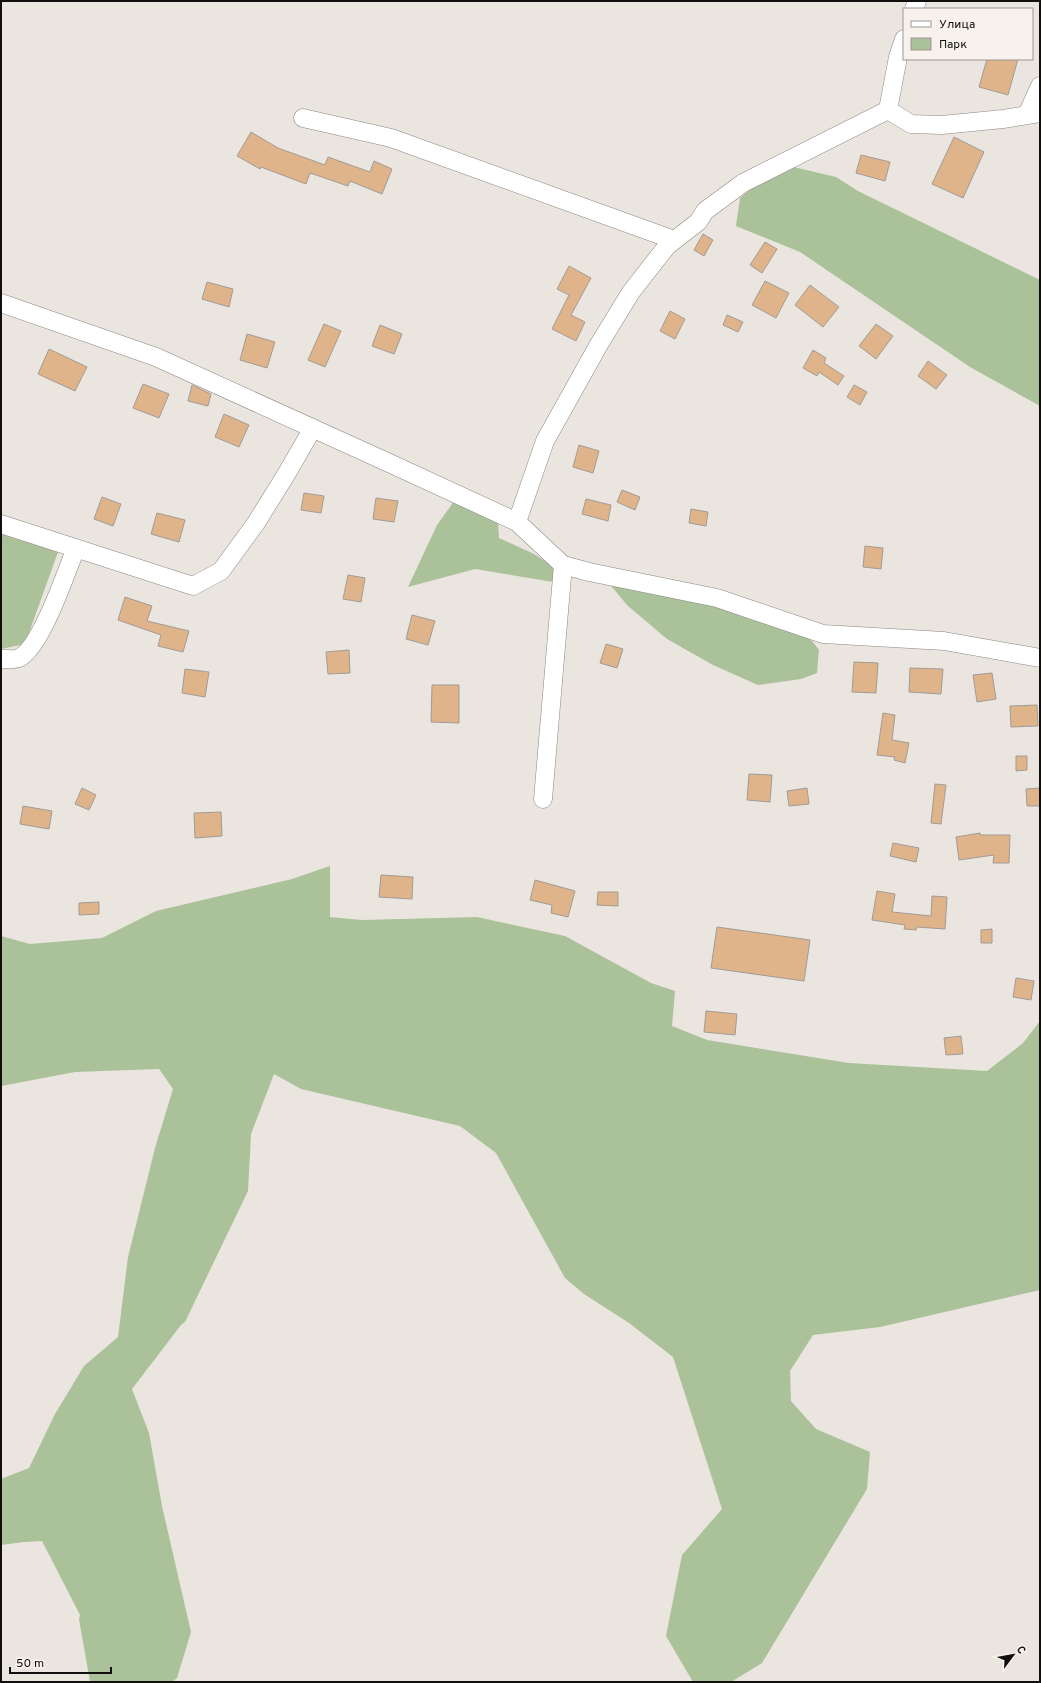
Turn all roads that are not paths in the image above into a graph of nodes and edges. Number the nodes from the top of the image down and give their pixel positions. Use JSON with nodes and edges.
{"nodes":[{"id":1,"x":903,"y":43,"type":"edge"},
{"id":2,"x":1040,"y":86,"type":"edge"},
{"id":3,"x":888,"y":110,"type":"junction"},
{"id":4,"x":1034,"y":114,"type":"edge"},
{"id":5,"x":303,"y":118,"type":"dead end"},
{"id":6,"x":674,"y":240,"type":"junction"},
{"id":7,"x":1,"y":302,"type":"edge"},
{"id":8,"x":313,"y":428,"type":"junction"},
{"id":9,"x":517,"y":522,"type":"junction"},
{"id":10,"x":1,"y":524,"type":"edge"},
{"id":11,"x":76,"y":548,"type":"junction"},
{"id":12,"x":564,"y":565,"type":"junction"},
{"id":13,"x":1040,"y":658,"type":"edge"},
{"id":14,"x":1,"y":659,"type":"edge"},
{"id":15,"x":543,"y":799,"type":"dead end"}],
"edges":[{"from":1,"to":3,"type":"street"},
{"from":2,"to":4,"type":"street"},
{"from":3,"to":4,"type":"street"},
{"from":3,"to":6,"type":"street"},
{"from":5,"to":6,"type":"street"},
{"from":6,"to":9,"type":"street"},
{"from":7,"to":8,"type":"street"},
{"from":8,"to":9,"type":"street"},
{"from":8,"to":11,"type":"street"},
{"from":9,"to":12,"type":"street"},
{"from":10,"to":11,"type":"street"},
{"from":11,"to":14,"type":"street"},
{"from":12,"to":13,"type":"street"},
{"from":12,"to":15,"type":"street"}]}
